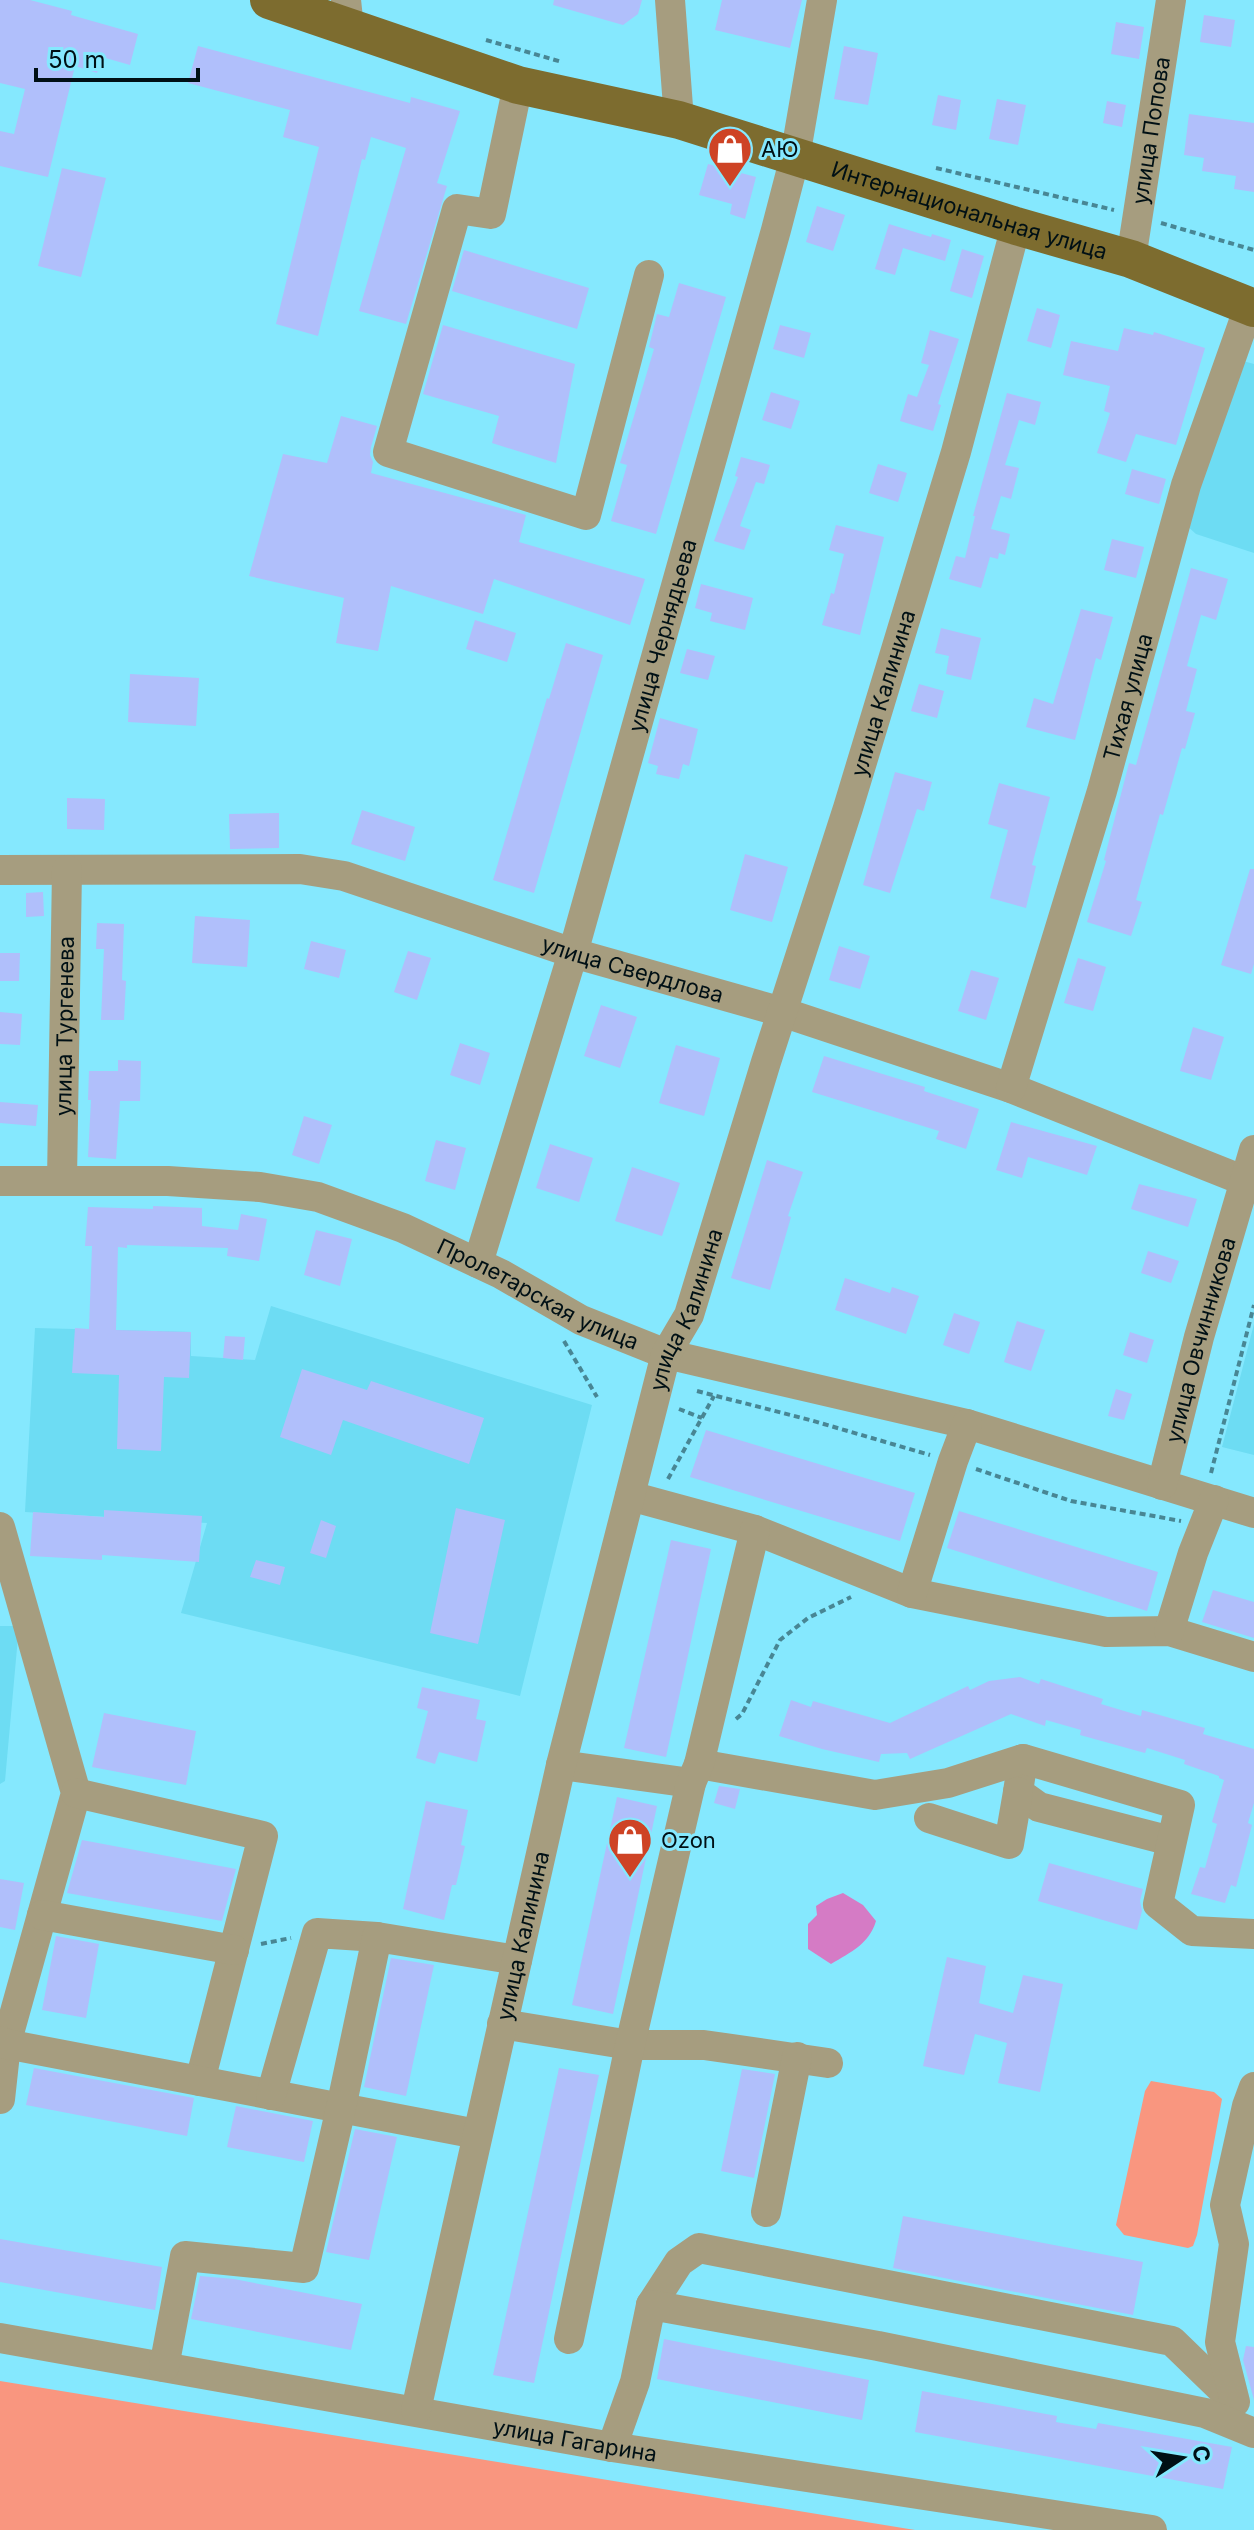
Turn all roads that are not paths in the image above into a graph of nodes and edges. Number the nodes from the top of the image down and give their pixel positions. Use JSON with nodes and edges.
{"nodes":[{"id":1,"x":269,"y":0,"type":"edge"},
{"id":2,"x":670,"y":0,"type":"edge"},
{"id":3,"x":822,"y":0,"type":"edge"},
{"id":4,"x":1171,"y":0,"type":"edge"},
{"id":5,"x":347,"y":14,"type":"edge"},
{"id":6,"x":518,"y":85,"type":"junction"},
{"id":7,"x":679,"y":120,"type":"junction"},
{"id":8,"x":795,"y":157,"type":"junction"},
{"id":9,"x":1016,"y":226,"type":"junction"},
{"id":10,"x":1131,"y":259,"type":"junction"},
{"id":11,"x":649,"y":275,"type":"dead end"},
{"id":12,"x":1252,"y":307,"type":"edge"},
{"id":13,"x":0,"y":870,"type":"edge"},
{"id":14,"x":67,"y":870,"type":"junction"},
{"id":15,"x":573,"y":953,"type":"junction"},
{"id":16,"x":782,"y":1012,"type":"junction"},
{"id":17,"x":1011,"y":1088,"type":"junction"},
{"id":18,"x":1254,"y":1150,"type":"edge"},
{"id":19,"x":62,"y":1180,"type":"junction"},
{"id":20,"x":0,"y":1181,"type":"edge"},
{"id":21,"x":1245,"y":1181,"type":"junction"},
{"id":22,"x":478,"y":1263,"type":"junction"},
{"id":23,"x":666,"y":1354,"type":"junction"},
{"id":24,"x":967,"y":1424,"type":"junction"},
{"id":25,"x":1162,"y":1485,"type":"junction"},
{"id":26,"x":1211,"y":1492,"type":"junction"},
{"id":27,"x":642,"y":1499,"type":"junction"},
{"id":28,"x":1254,"y":1513,"type":"edge"},
{"id":29,"x":0,"y":1527,"type":"edge"},
{"id":30,"x":755,"y":1530,"type":"junction"},
{"id":31,"x":912,"y":1593,"type":"junction"},
{"id":32,"x":1169,"y":1631,"type":"junction"},
{"id":33,"x":1254,"y":1657,"type":"edge"},
{"id":34,"x":1023,"y":1759,"type":"junction"},
{"id":35,"x":698,"y":1764,"type":"junction"},
{"id":36,"x":561,"y":1765,"type":"junction"},
{"id":37,"x":1018,"y":1792,"type":"junction"},
{"id":38,"x":76,"y":1793,"type":"junction"},
{"id":39,"x":929,"y":1818,"type":"dead end"},
{"id":40,"x":1171,"y":1841,"type":"junction"},
{"id":41,"x":42,"y":1915,"type":"junction"},
{"id":42,"x":1254,"y":1934,"type":"edge"},
{"id":43,"x":377,"y":1937,"type":"junction"},
{"id":44,"x":234,"y":1950,"type":"junction"},
{"id":45,"x":517,"y":1960,"type":"junction"},
{"id":46,"x":502,"y":2024,"type":"junction"},
{"id":47,"x":3,"y":2042,"type":"edge"},
{"id":48,"x":630,"y":2045,"type":"junction"},
{"id":49,"x":797,"y":2057,"type":"junction"},
{"id":50,"x":828,"y":2063,"type":"dead end"},
{"id":51,"x":200,"y":2081,"type":"junction"},
{"id":52,"x":1254,"y":2087,"type":"edge"},
{"id":53,"x":271,"y":2095,"type":"junction"},
{"id":54,"x":0,"y":2099,"type":"edge"},
{"id":55,"x":341,"y":2108,"type":"junction"},
{"id":56,"x":477,"y":2134,"type":"junction"},
{"id":57,"x":766,"y":2212,"type":"dead end"},
{"id":58,"x":651,"y":2305,"type":"junction"},
{"id":59,"x":0,"y":2338,"type":"edge"},
{"id":60,"x":569,"y":2339,"type":"dead end"},
{"id":61,"x":164,"y":2367,"type":"junction"},
{"id":62,"x":416,"y":2410,"type":"junction"},
{"id":63,"x":1244,"y":2410,"type":"edge"},
{"id":64,"x":1254,"y":2433,"type":"edge"},
{"id":65,"x":612,"y":2447,"type":"junction"},
{"id":66,"x":1152,"y":2530,"type":"edge"}],
"edges":[{"from":1,"to":5,"type":"main road","name":"Интернациональная улица"},
{"from":2,"to":7,"type":"street"},
{"from":3,"to":8,"type":"street","name":"улица Чернядьева"},
{"from":4,"to":10,"type":"street","name":"улица Попова"},
{"from":5,"to":6,"type":"main road","name":"Интернациональная улица"},
{"from":6,"to":7,"type":"main road","name":"Интернациональная улица"},
{"from":6,"to":11,"type":"street"},
{"from":7,"to":8,"type":"main road","name":"Интернациональная улица"},
{"from":8,"to":9,"type":"main road","name":"Интернациональная улица"},
{"from":8,"to":15,"type":"street","name":"улица Чернядьева"},
{"from":9,"to":10,"type":"main road","name":"Интернациональная улица"},
{"from":9,"to":16,"type":"street","name":"улица Калинина"},
{"from":10,"to":12,"type":"main road","name":"Интернациональная улица"},
{"from":12,"to":17,"type":"street","name":"Тихая улица"},
{"from":13,"to":14,"type":"street","name":"улица Свердлова"},
{"from":14,"to":15,"type":"street","name":"улица Свердлова"},
{"from":14,"to":19,"type":"street","name":"улица Тургенева"},
{"from":15,"to":16,"type":"street","name":"улица Свердлова"},
{"from":15,"to":22,"type":"street","name":"улица Чернядьева"},
{"from":16,"to":17,"type":"street","name":"улица Свердлова"},
{"from":16,"to":23,"type":"street","name":"улица Калинина"},
{"from":17,"to":21,"type":"street","name":"улица Свердлова"},
{"from":18,"to":21,"type":"street","name":"улица Овчинникова"},
{"from":19,"to":20,"type":"street","name":"Пролетарская улица"},
{"from":19,"to":22,"type":"street","name":"Пролетарская улица"},
{"from":21,"to":25,"type":"street","name":"улица Овчинникова"},
{"from":22,"to":23,"type":"street","name":"Пролетарская улица"},
{"from":23,"to":24,"type":"street","name":"Пролетарская улица"},
{"from":23,"to":27,"type":"street","name":"улица Калинина"},
{"from":24,"to":25,"type":"street","name":"Пролетарская улица"},
{"from":24,"to":31,"type":"street"},
{"from":25,"to":26,"type":"street","name":"Пролетарская улица"},
{"from":26,"to":28,"type":"street","name":"Пролетарская улица"},
{"from":26,"to":32,"type":"street"},
{"from":27,"to":30,"type":"street"},
{"from":27,"to":36,"type":"street","name":"улица Калинина"},
{"from":29,"to":38,"type":"street"},
{"from":30,"to":31,"type":"street"},
{"from":30,"to":35,"type":"street"},
{"from":31,"to":32,"type":"street"},
{"from":32,"to":33,"type":"street"},
{"from":34,"to":35,"type":"street"},
{"from":34,"to":37,"type":"street"},
{"from":34,"to":40,"type":"street"},
{"from":35,"to":36,"type":"street"},
{"from":35,"to":48,"type":"street"},
{"from":36,"to":45,"type":"street","name":"улица Калинина"},
{"from":37,"to":39,"type":"street"},
{"from":37,"to":40,"type":"street"},
{"from":38,"to":41,"type":"street"},
{"from":38,"to":44,"type":"street"},
{"from":40,"to":42,"type":"street"},
{"from":41,"to":44,"type":"street"},
{"from":41,"to":47,"type":"street"},
{"from":43,"to":45,"type":"street"},
{"from":43,"to":53,"type":"street"},
{"from":43,"to":55,"type":"street"},
{"from":44,"to":51,"type":"street"},
{"from":45,"to":46,"type":"street","name":"улица Калинина"},
{"from":46,"to":48,"type":"street"},
{"from":46,"to":56,"type":"street","name":"улица Калинина"},
{"from":47,"to":51,"type":"street"},
{"from":47,"to":54,"type":"street"},
{"from":48,"to":49,"type":"street"},
{"from":48,"to":60,"type":"street"},
{"from":49,"to":50,"type":"street"},
{"from":49,"to":57,"type":"street"},
{"from":51,"to":53,"type":"street"},
{"from":52,"to":63,"type":"street"},
{"from":53,"to":55,"type":"street"},
{"from":55,"to":56,"type":"street"},
{"from":55,"to":61,"type":"street"},
{"from":56,"to":62,"type":"street","name":"улица Калинина"},
{"from":58,"to":63,"type":"street"},
{"from":58,"to":64,"type":"street"},
{"from":58,"to":65,"type":"street"},
{"from":59,"to":61,"type":"street","name":"улица Гагарина"},
{"from":61,"to":62,"type":"street","name":"улица Гагарина"},
{"from":62,"to":65,"type":"street","name":"улица Гагарина"},
{"from":65,"to":66,"type":"street","name":"улица Гагарина"}]}
